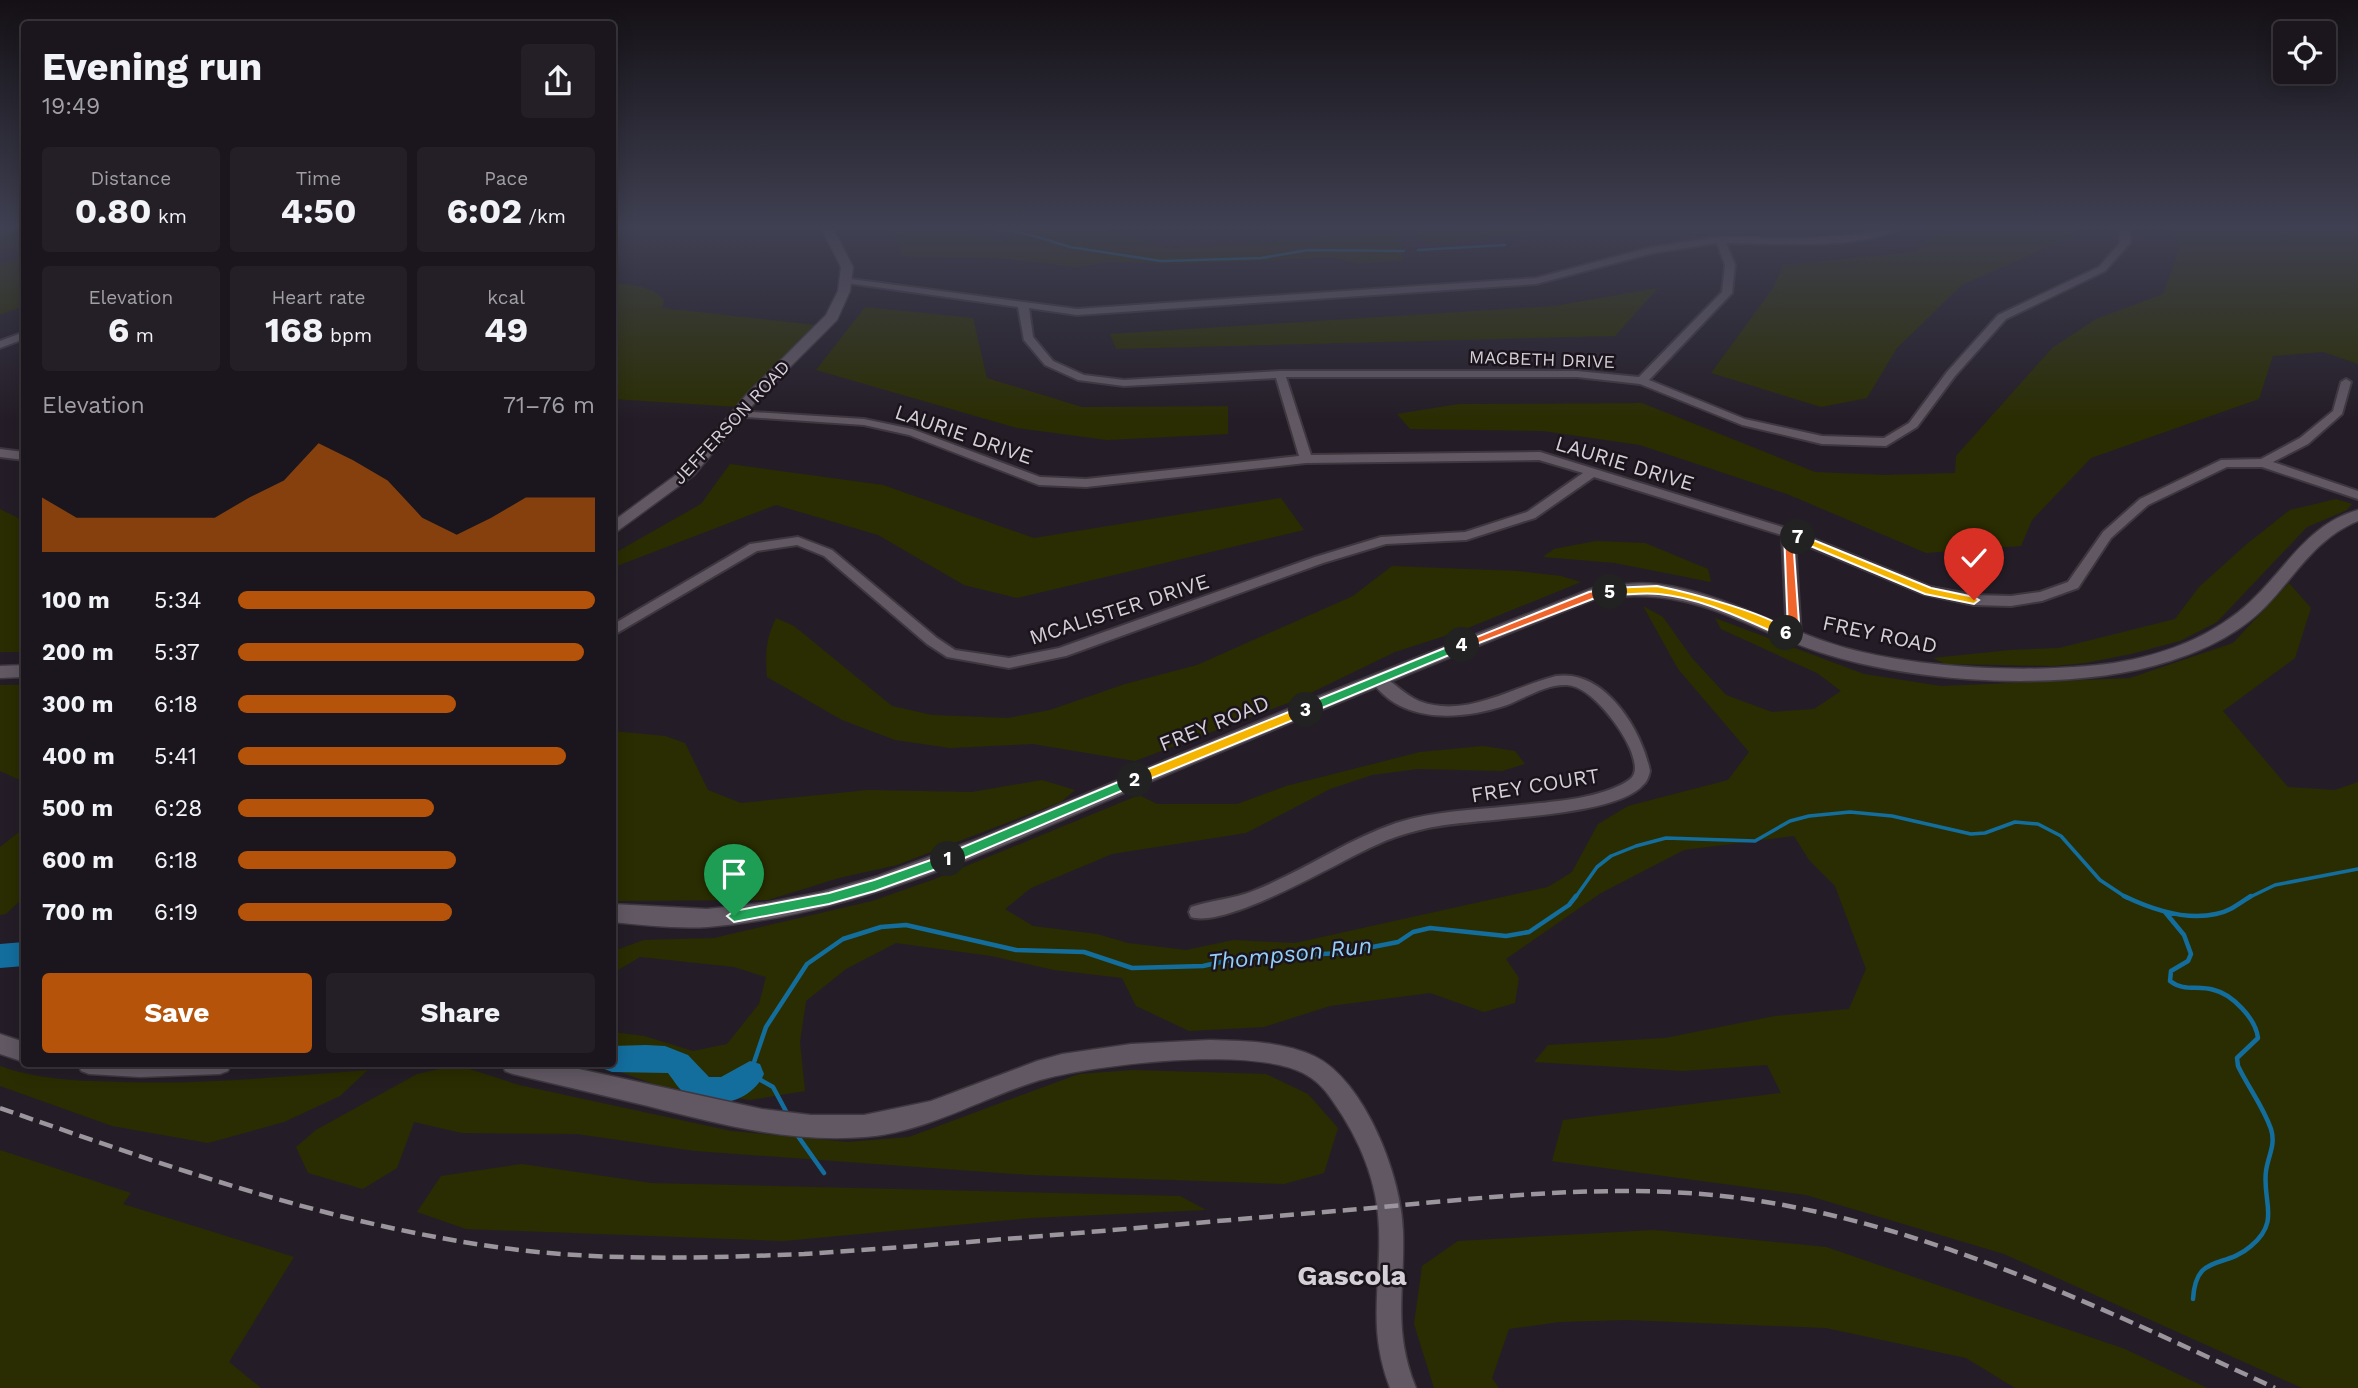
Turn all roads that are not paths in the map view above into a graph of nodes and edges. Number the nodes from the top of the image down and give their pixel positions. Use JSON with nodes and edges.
{"nodes":[{"id":1,"x":843,"y":291,"type":"edge"},
{"id":2,"x":923,"y":291,"type":"edge"},
{"id":3,"x":1391,"y":291,"type":"edge"},
{"id":4,"x":1728,"y":291,"type":"edge"},
{"id":5,"x":2057,"y":291,"type":"edge"},
{"id":6,"x":1023,"y":305,"type":"junction"},
{"id":7,"x":21,"y":336,"type":"edge"},
{"id":8,"x":0,"y":345,"type":"edge"},
{"id":9,"x":1280,"y":374,"type":"junction"},
{"id":10,"x":1642,"y":381,"type":"junction"},
{"id":11,"x":2346,"y":382,"type":"dead end"},
{"id":12,"x":737,"y":414,"type":"junction"},
{"id":13,"x":0,"y":453,"type":"edge"},
{"id":14,"x":21,"y":456,"type":"edge"},
{"id":15,"x":1306,"y":460,"type":"junction"},
{"id":16,"x":2263,"y":463,"type":"junction"},
{"id":17,"x":1592,"y":473,"type":"junction"},
{"id":18,"x":2358,"y":495,"type":"edge"},
{"id":19,"x":2358,"y":515,"type":"edge"},
{"id":20,"x":616,"y":526,"type":"edge"},
{"id":21,"x":1788,"y":533,"type":"junction"},
{"id":22,"x":616,"y":629,"type":"edge"},
{"id":23,"x":1794,"y":637,"type":"junction"},
{"id":24,"x":21,"y":671,"type":"edge"},
{"id":25,"x":0,"y":672,"type":"edge"},
{"id":26,"x":1378,"y":680,"type":"junction"},
{"id":27,"x":1197,"y":912,"type":"dead end"},
{"id":28,"x":616,"y":914,"type":"edge"},
{"id":29,"x":0,"y":1044,"type":"edge"},
{"id":30,"x":21,"y":1051,"type":"edge"},
{"id":31,"x":526,"y":1067,"type":"edge"},
{"id":32,"x":1403,"y":1388,"type":"edge"}],
"edges":[{"from":1,"to":12,"type":"street","name":"JEFFERSON ROAD"},
{"from":2,"to":6,"type":"street"},
{"from":3,"to":6,"type":"street"},
{"from":4,"to":10,"type":"street"},
{"from":5,"to":10,"type":"street","name":"MACBETH DRIVE"},
{"from":6,"to":9,"type":"street","name":"MACBETH DRIVE"},
{"from":7,"to":8,"type":"street"},
{"from":9,"to":10,"type":"street","name":"MACBETH DRIVE"},
{"from":9,"to":15,"type":"street"},
{"from":11,"to":16,"type":"street"},
{"from":12,"to":15,"type":"street","name":"LAURIE DRIVE"},
{"from":12,"to":20,"type":"street","name":"JEFFERSON ROAD"},
{"from":13,"to":14,"type":"street"},
{"from":15,"to":17,"type":"street","name":"LAURIE DRIVE"},
{"from":16,"to":18,"type":"street","name":"LAURIE DRIVE"},
{"from":16,"to":21,"type":"street","name":"LAURIE DRIVE"},
{"from":17,"to":21,"type":"street","name":"LAURIE DRIVE"},
{"from":17,"to":22,"type":"street","name":"MCALISTER DRIVE"},
{"from":19,"to":23,"type":"street","name":"FREY ROAD"},
{"from":21,"to":23,"type":"street"},
{"from":23,"to":26,"type":"street","name":"FREY ROAD"},
{"from":24,"to":25,"type":"street"},
{"from":26,"to":27,"type":"street","name":"FREY COURT"},
{"from":26,"to":28,"type":"street","name":"FREY ROAD"},
{"from":29,"to":30,"type":"street"},
{"from":31,"to":32,"type":"street"}]}
